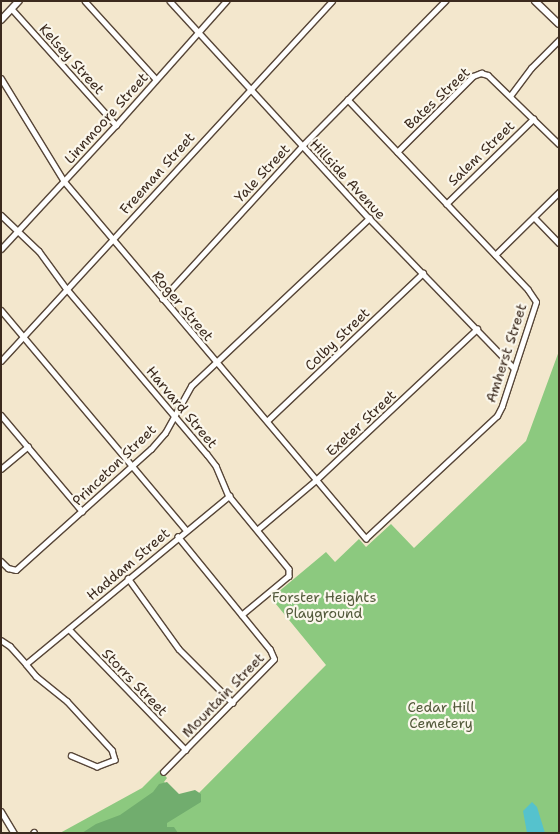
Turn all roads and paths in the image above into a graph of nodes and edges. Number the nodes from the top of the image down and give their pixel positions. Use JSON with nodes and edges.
{"nodes":[{"id":1,"x":19,"y":1,"type":"edge"},
{"id":2,"x":85,"y":1,"type":"edge"},
{"id":3,"x":170,"y":1,"type":"edge"},
{"id":4,"x":226,"y":1,"type":"edge"},
{"id":5,"x":332,"y":1,"type":"edge"},
{"id":6,"x":445,"y":1,"type":"edge"},
{"id":7,"x":535,"y":1,"type":"edge"},
{"id":8,"x":12,"y":9,"type":"junction"},
{"id":9,"x":1,"y":20,"type":"edge"},
{"id":10,"x":559,"y":24,"type":"edge"},
{"id":11,"x":198,"y":32,"type":"junction"},
{"id":12,"x":559,"y":40,"type":"edge"},
{"id":13,"x":1,"y":78,"type":"edge"},
{"id":14,"x":156,"y":79,"type":"junction"},
{"id":15,"x":250,"y":88,"type":"junction"},
{"id":16,"x":510,"y":96,"type":"junction"},
{"id":17,"x":348,"y":100,"type":"junction"},
{"id":18,"x":533,"y":118,"type":"junction"},
{"id":19,"x":116,"y":125,"type":"junction"},
{"id":20,"x":559,"y":144,"type":"edge"},
{"id":21,"x":302,"y":146,"type":"junction"},
{"id":22,"x":397,"y":152,"type":"junction"},
{"id":23,"x":64,"y":181,"type":"junction"},
{"id":24,"x":559,"y":192,"type":"edge"},
{"id":25,"x":446,"y":204,"type":"junction"},
{"id":26,"x":1,"y":215,"type":"edge"},
{"id":27,"x":534,"y":217,"type":"junction"},
{"id":28,"x":369,"y":218,"type":"junction"},
{"id":29,"x":18,"y":231,"type":"junction"},
{"id":30,"x":112,"y":238,"type":"junction"},
{"id":31,"x":559,"y":243,"type":"edge"},
{"id":32,"x":1,"y":249,"type":"edge"},
{"id":33,"x":495,"y":255,"type":"junction"},
{"id":34,"x":423,"y":273,"type":"junction"},
{"id":35,"x":66,"y":288,"type":"junction"},
{"id":36,"x":162,"y":299,"type":"junction"},
{"id":37,"x":1,"y":310,"type":"edge"},
{"id":38,"x":477,"y":329,"type":"junction"},
{"id":39,"x":22,"y":338,"type":"junction"},
{"id":40,"x":1,"y":361,"type":"edge"},
{"id":41,"x":216,"y":363,"type":"junction"},
{"id":42,"x":514,"y":368,"type":"junction"},
{"id":43,"x":1,"y":415,"type":"edge"},
{"id":44,"x":174,"y":415,"type":"junction"},
{"id":45,"x":267,"y":421,"type":"junction"},
{"id":46,"x":28,"y":446,"type":"junction"},
{"id":47,"x":132,"y":467,"type":"junction"},
{"id":48,"x":1,"y":470,"type":"edge"},
{"id":49,"x":316,"y":480,"type":"junction"},
{"id":50,"x":229,"y":496,"type":"junction"},
{"id":51,"x":82,"y":511,"type":"junction"},
{"id":52,"x":186,"y":530,"type":"junction"},
{"id":53,"x":257,"y":530,"type":"junction"},
{"id":54,"x":178,"y":537,"type":"junction"},
{"id":55,"x":364,"y":538,"type":"joint"},
{"id":56,"x":1,"y":562,"type":"edge"},
{"id":57,"x":128,"y":578,"type":"junction"},
{"id":58,"x":242,"y":615,"type":"junction"},
{"id":59,"x":69,"y":628,"type":"junction"},
{"id":60,"x":1,"y":640,"type":"edge"},
{"id":61,"x":26,"y":664,"type":"junction"},
{"id":62,"x":232,"y":703,"type":"junction"},
{"id":63,"x":186,"y":750,"type":"junction"},
{"id":64,"x":71,"y":756,"type":"dead end"},
{"id":65,"x":163,"y":772,"type":"dead end"},
{"id":66,"x":1,"y":811,"type":"edge"},
{"id":67,"x":14,"y":833,"type":"edge"}],
"edges":[{"from":1,"to":8,"type":"main road"},
{"from":2,"to":14,"type":"street"},
{"from":3,"to":11,"type":"street","name":"Hillside Avenue"},
{"from":4,"to":11,"type":"street","name":"Linnmoore Street"},
{"from":5,"to":15,"type":"street","name":"Freeman Street"},
{"from":6,"to":17,"type":"street","name":"Yale Street"},
{"from":7,"to":10,"type":"main road"},
{"from":8,"to":9,"type":"main road"},
{"from":8,"to":19,"type":"street","name":"Kelsey Street"},
{"from":11,"to":14,"type":"street","name":"Linnmoore Street"},
{"from":11,"to":15,"type":"street","name":"Hillside Avenue"},
{"from":12,"to":16,"type":"street"},
{"from":13,"to":23,"type":"street","name":"Roger Street"},
{"from":14,"to":19,"type":"street","name":"Linnmoore Street"},
{"from":15,"to":21,"type":"street","name":"Hillside Avenue"},
{"from":15,"to":30,"type":"street","name":"Freeman Street"},
{"from":16,"to":18,"type":"street","name":"Bates Street"},
{"from":16,"to":22,"type":"street","name":"Bates Street"},
{"from":17,"to":21,"type":"street","name":"Yale Street"},
{"from":17,"to":22,"type":"street","name":"Amherst Street"},
{"from":18,"to":20,"type":"street","name":"Bates Street"},
{"from":18,"to":25,"type":"street","name":"Salem Street"},
{"from":19,"to":23,"type":"street","name":"Linnmoore Street"},
{"from":21,"to":28,"type":"street","name":"Hillside Avenue"},
{"from":21,"to":36,"type":"street","name":"Yale Street"},
{"from":22,"to":25,"type":"street","name":"Amherst Street"},
{"from":23,"to":29,"type":"street","name":"Linnmoore Street"},
{"from":23,"to":30,"type":"street","name":"Roger Street"},
{"from":24,"to":27,"type":"street"},
{"from":25,"to":33,"type":"street","name":"Amherst Street"},
{"from":26,"to":29,"type":"street","name":"Harvard Street"},
{"from":27,"to":31,"type":"street"},
{"from":27,"to":33,"type":"street"},
{"from":28,"to":34,"type":"street","name":"Hillside Avenue"},
{"from":28,"to":41,"type":"street","name":"Princeton Street"},
{"from":29,"to":32,"type":"street","name":"Linnmoore Street"},
{"from":29,"to":35,"type":"street","name":"Harvard Street"},
{"from":30,"to":35,"type":"street","name":"Freeman Street"},
{"from":30,"to":36,"type":"street","name":"Roger Street"},
{"from":33,"to":42,"type":"street","name":"Amherst Street"},
{"from":34,"to":38,"type":"street","name":"Hillside Avenue"},
{"from":34,"to":45,"type":"street","name":"Colby Street"},
{"from":35,"to":39,"type":"street","name":"Freeman Street"},
{"from":35,"to":44,"type":"street","name":"Harvard Street"},
{"from":36,"to":41,"type":"street","name":"Roger Street"},
{"from":37,"to":39,"type":"street"},
{"from":38,"to":42,"type":"street","name":"Hillside Avenue"},
{"from":38,"to":49,"type":"street","name":"Exeter Street"},
{"from":39,"to":40,"type":"street","name":"Freeman Street"},
{"from":39,"to":47,"type":"street"},
{"from":41,"to":44,"type":"street","name":"Princeton Street"},
{"from":41,"to":45,"type":"street","name":"Roger Street"},
{"from":42,"to":55,"type":"street","name":"Amherst Street"},
{"from":43,"to":46,"type":"street"},
{"from":44,"to":47,"type":"street","name":"Princeton Street"},
{"from":44,"to":50,"type":"street","name":"Harvard Street"},
{"from":45,"to":49,"type":"street","name":"Roger Street"},
{"from":46,"to":48,"type":"street"},
{"from":46,"to":51,"type":"street"},
{"from":47,"to":51,"type":"street","name":"Princeton Street"},
{"from":47,"to":52,"type":"street"},
{"from":49,"to":53,"type":"street","name":"Exeter Street"},
{"from":49,"to":55,"type":"street","name":"Roger Street"},
{"from":50,"to":52,"type":"street","name":"Haddam Street"},
{"from":50,"to":53,"type":"street","name":"Harvard Street"},
{"from":51,"to":56,"type":"street","name":"Princeton Street"},
{"from":52,"to":54,"type":"street","name":"Haddam Street"},
{"from":53,"to":58,"type":"street","name":"Harvard Street"},
{"from":54,"to":57,"type":"street","name":"Haddam Street"},
{"from":54,"to":58,"type":"street","name":"Mountain Street"},
{"from":57,"to":59,"type":"street","name":"Haddam Street"},
{"from":57,"to":62,"type":"street"},
{"from":58,"to":62,"type":"street","name":"Mountain Street"},
{"from":59,"to":61,"type":"street","name":"Haddam Street"},
{"from":59,"to":63,"type":"street","name":"Storrs Street"},
{"from":60,"to":61,"type":"street"},
{"from":61,"to":64,"type":"street"},
{"from":62,"to":63,"type":"street","name":"Mountain Street"},
{"from":63,"to":65,"type":"street","name":"Mountain Street"},
{"from":66,"to":67,"type":"street"}]}
